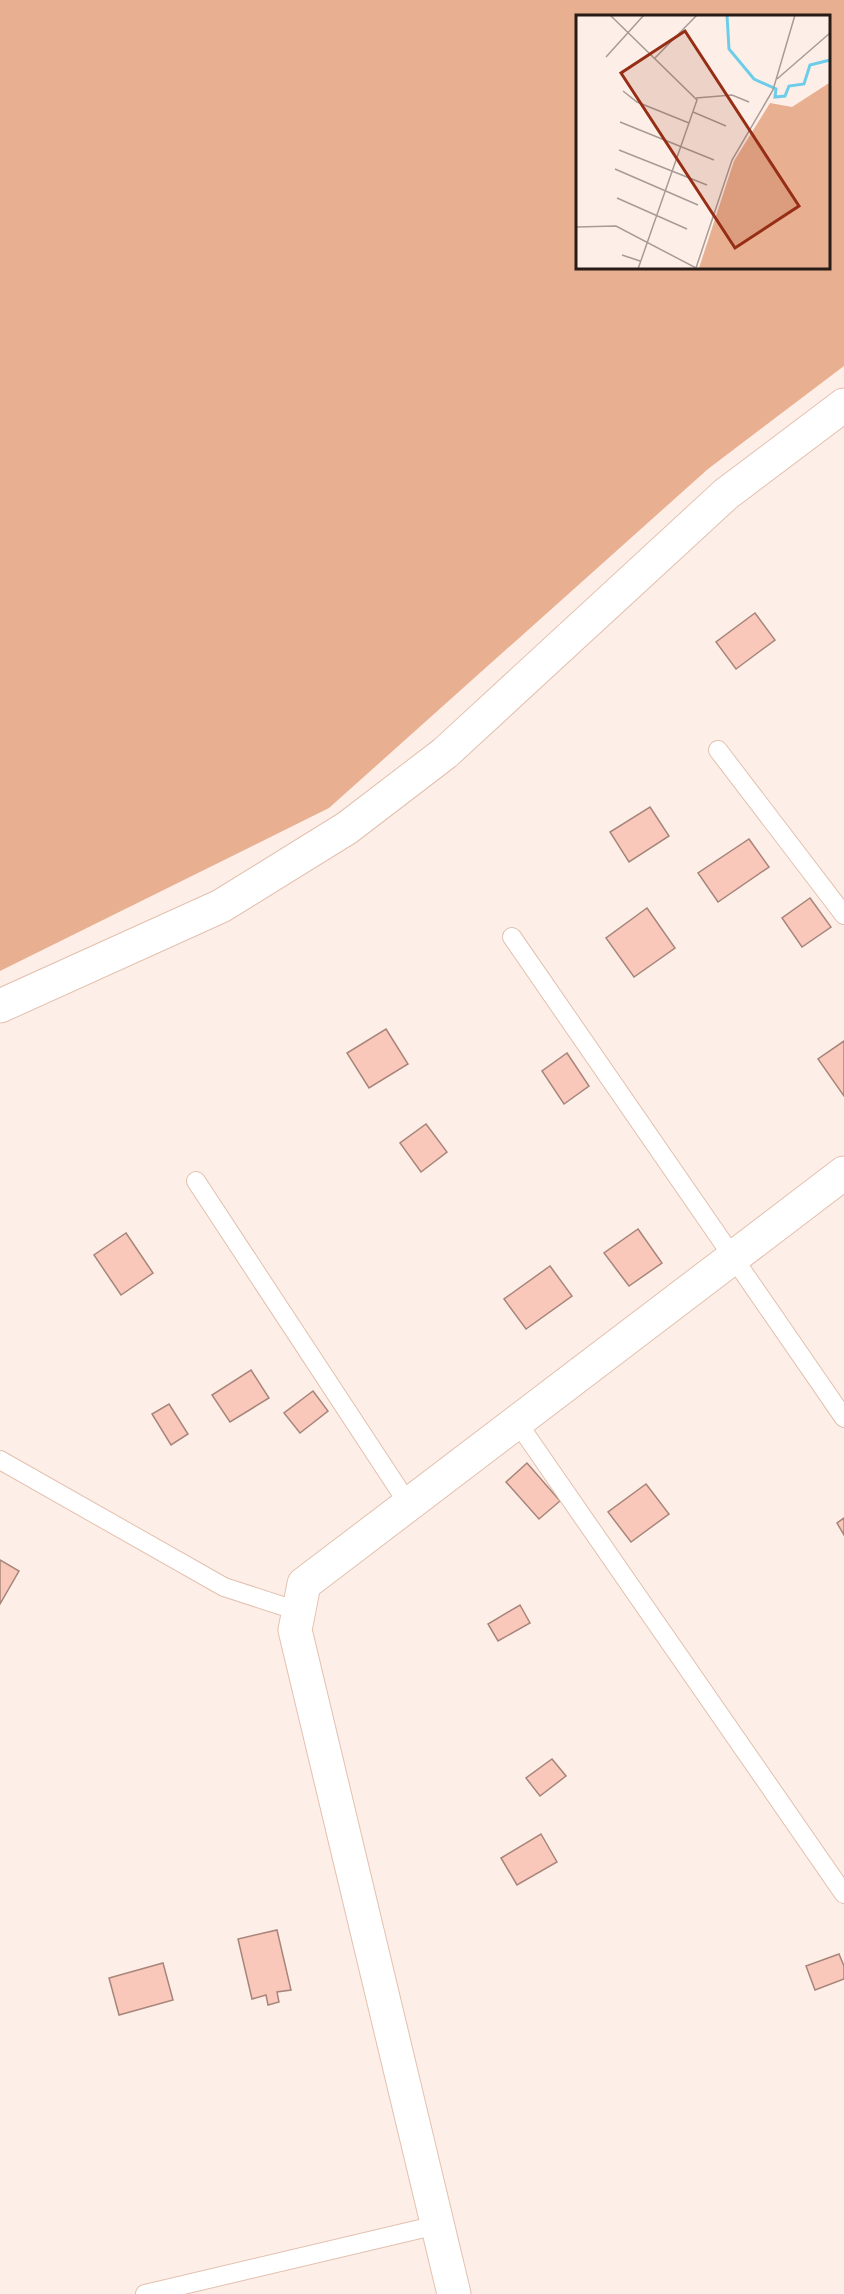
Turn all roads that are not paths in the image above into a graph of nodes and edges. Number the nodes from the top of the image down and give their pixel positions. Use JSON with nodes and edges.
{"nodes":[{"id":1,"x":844,"y":405,"type":"edge"},
{"id":2,"x":718,"y":750,"type":"dead end"},
{"id":3,"x":844,"y":915,"type":"edge"},
{"id":4,"x":512,"y":937,"type":"dead end"},
{"id":5,"x":0,"y":1006,"type":"edge"},
{"id":6,"x":844,"y":1173,"type":"edge"},
{"id":7,"x":196,"y":1181,"type":"dead end"},
{"id":8,"x":733,"y":1258,"type":"junction"},
{"id":9,"x":844,"y":1418,"type":"edge"},
{"id":10,"x":517,"y":1422,"type":"junction"},
{"id":11,"x":0,"y":1460,"type":"edge"},
{"id":12,"x":409,"y":1505,"type":"junction"},
{"id":13,"x":298,"y":1611,"type":"junction"},
{"id":14,"x":844,"y":1894,"type":"edge"},
{"id":15,"x":437,"y":2225,"type":"junction"},
{"id":16,"x":145,"y":2294,"type":"edge"},
{"id":17,"x":454,"y":2294,"type":"edge"}],
"edges":[{"from":1,"to":5,"type":"street"},
{"from":2,"to":3,"type":"lane"},
{"from":4,"to":8,"type":"lane"},
{"from":6,"to":8,"type":"street"},
{"from":7,"to":12,"type":"lane"},
{"from":8,"to":9,"type":"lane"},
{"from":8,"to":10,"type":"street"},
{"from":10,"to":12,"type":"street"},
{"from":10,"to":14,"type":"lane"},
{"from":11,"to":13,"type":"lane"},
{"from":12,"to":13,"type":"street"},
{"from":13,"to":15,"type":"street"},
{"from":15,"to":16,"type":"lane"},
{"from":15,"to":17,"type":"street"}]}
